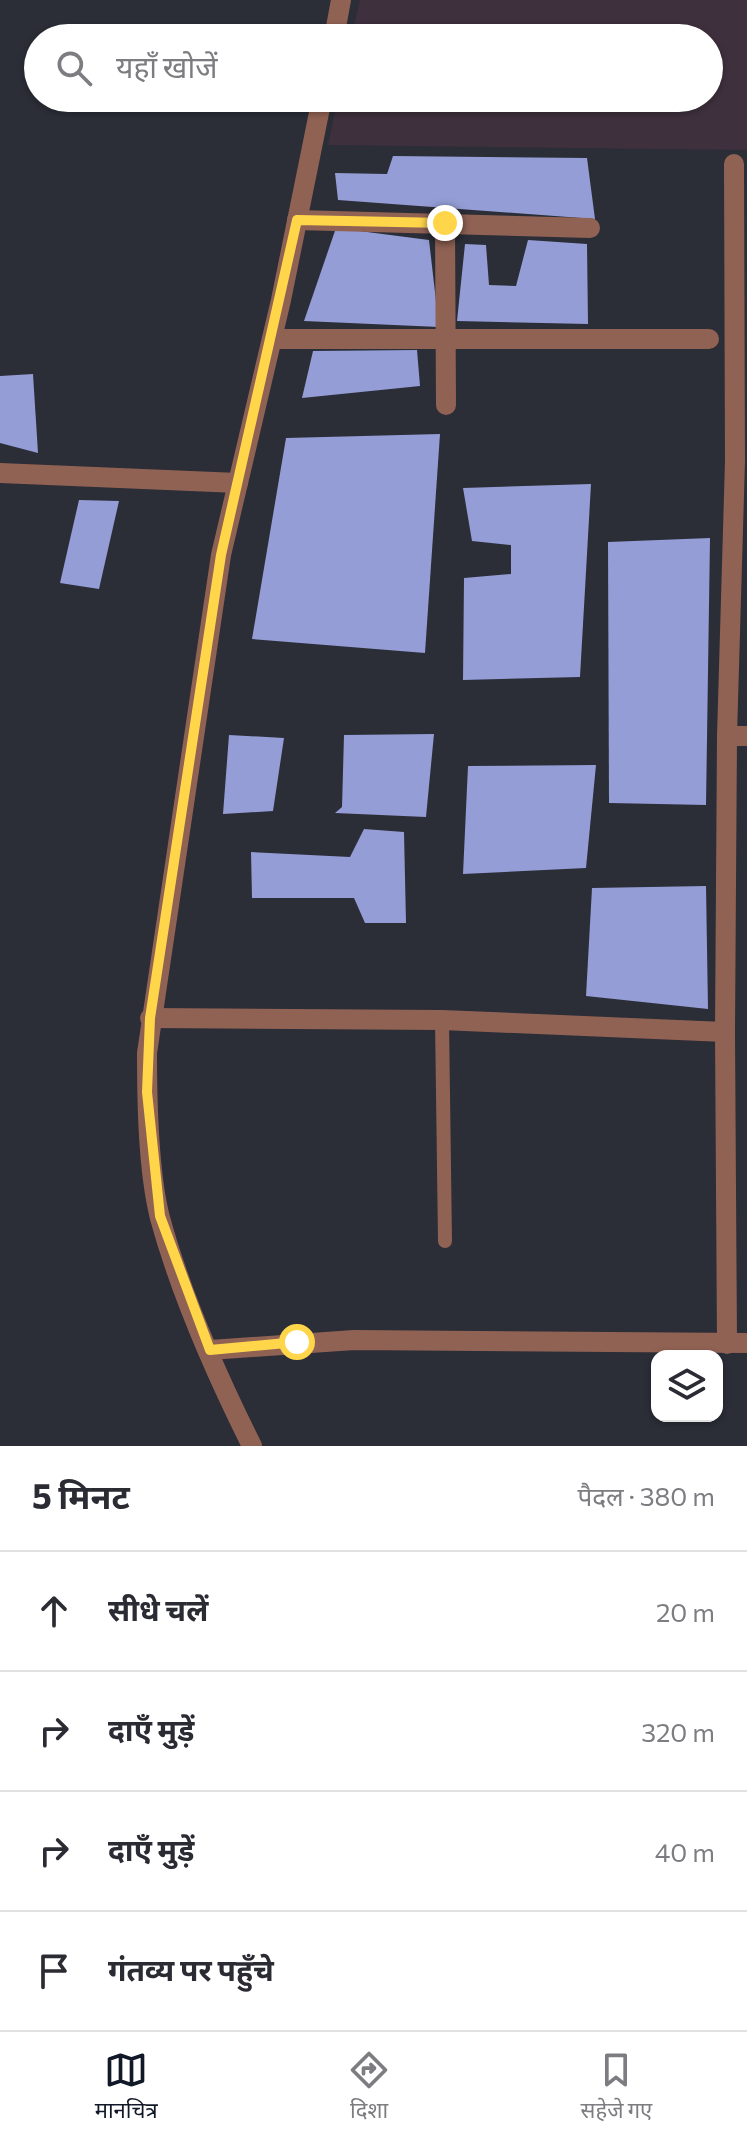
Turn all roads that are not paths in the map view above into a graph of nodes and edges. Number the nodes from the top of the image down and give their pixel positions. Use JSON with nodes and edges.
{"nodes":[{"id":1,"x":341,"y":0,"type":"edge"},
{"id":2,"x":337,"y":24,"type":"edge"},
{"id":3,"x":319,"y":112,"type":"edge"},
{"id":4,"x":734,"y":164,"type":"dead end"},
{"id":5,"x":297,"y":220,"type":"junction"},
{"id":6,"x":445,"y":223,"type":"junction"},
{"id":7,"x":590,"y":228,"type":"dead end"},
{"id":8,"x":272,"y":339,"type":"junction"},
{"id":9,"x":445,"y":339,"type":"junction"},
{"id":10,"x":709,"y":339,"type":"dead end"},
{"id":11,"x":446,"y":405,"type":"dead end"},
{"id":12,"x":741,"y":461,"type":"edge"},
{"id":13,"x":0,"y":473,"type":"edge"},
{"id":14,"x":238,"y":483,"type":"junction"},
{"id":15,"x":737,"y":736,"type":"edge"},
{"id":16,"x":150,"y":1018,"type":"junction"},
{"id":17,"x":442,"y":1020,"type":"junction"},
{"id":18,"x":725,"y":1032,"type":"junction"},
{"id":19,"x":726,"y":1239,"type":"junction"},
{"id":20,"x":747,"y":1240,"type":"edge"},
{"id":21,"x":445,"y":1241,"type":"dead end"},
{"id":22,"x":737,"y":1344,"type":"edge"},
{"id":23,"x":210,"y":1350,"type":"junction"},
{"id":24,"x":252,"y":1446,"type":"edge"}],
"edges":[{"from":1,"to":2,"type":"street"},
{"from":3,"to":5,"type":"street"},
{"from":4,"to":12,"type":"street"},
{"from":5,"to":6,"type":"street"},
{"from":5,"to":8,"type":"street"},
{"from":6,"to":7,"type":"street"},
{"from":6,"to":9,"type":"street"},
{"from":8,"to":9,"type":"street"},
{"from":8,"to":14,"type":"street"},
{"from":9,"to":10,"type":"street"},
{"from":9,"to":11,"type":"street"},
{"from":12,"to":15,"type":"street"},
{"from":13,"to":14,"type":"street"},
{"from":14,"to":16,"type":"street"},
{"from":15,"to":18,"type":"street"},
{"from":16,"to":17,"type":"street"},
{"from":16,"to":23,"type":"street"},
{"from":17,"to":18,"type":"street"},
{"from":17,"to":21,"type":"lane"},
{"from":18,"to":19,"type":"street"},
{"from":19,"to":20,"type":"street"},
{"from":19,"to":22,"type":"street"},
{"from":22,"to":23,"type":"street"},
{"from":23,"to":24,"type":"street"}]}
